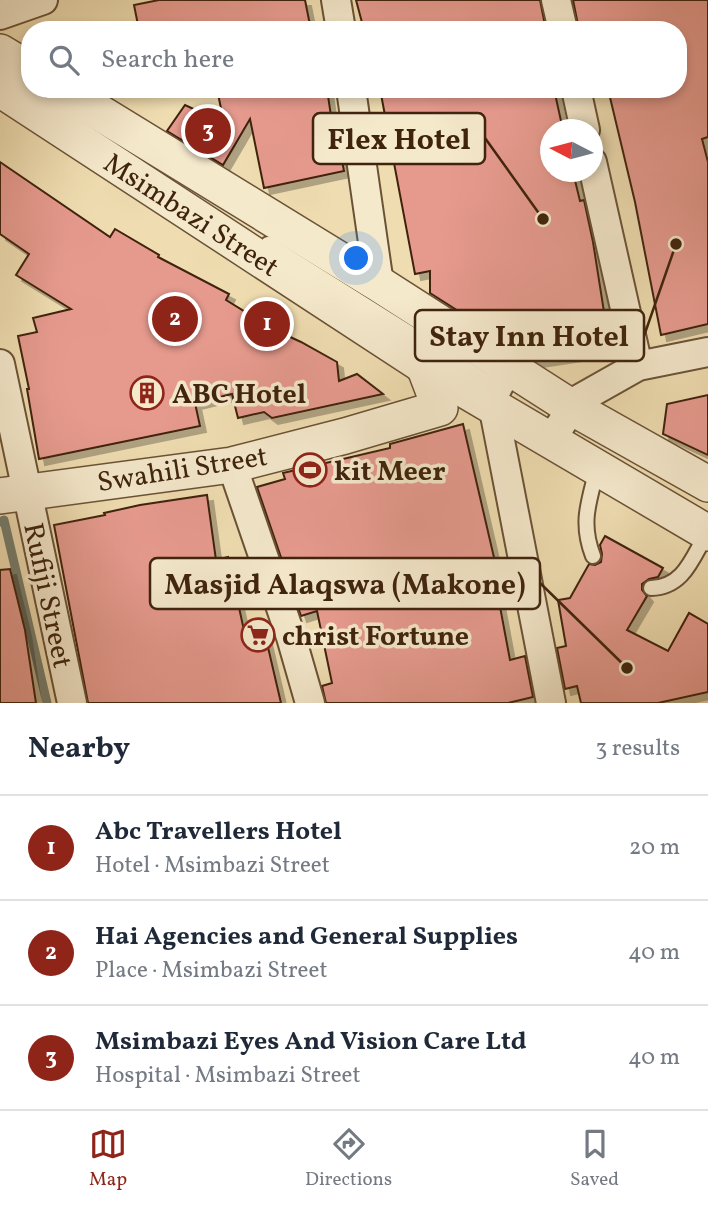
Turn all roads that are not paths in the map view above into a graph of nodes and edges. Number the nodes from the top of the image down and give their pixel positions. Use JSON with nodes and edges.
{"nodes":[{"id":1,"x":38,"y":0,"type":"edge"},
{"id":2,"x":336,"y":0,"type":"edge"},
{"id":3,"x":556,"y":0,"type":"edge"},
{"id":4,"x":0,"y":15,"type":"edge"},
{"id":5,"x":340,"y":21,"type":"edge"},
{"id":6,"x":561,"y":21,"type":"edge"},
{"id":7,"x":0,"y":52,"type":"edge"},
{"id":8,"x":0,"y":66,"type":"edge"},
{"id":9,"x":21,"y":67,"type":"edge"},
{"id":10,"x":21,"y":78,"type":"edge"},
{"id":11,"x":0,"y":79,"type":"edge"},
{"id":12,"x":0,"y":89,"type":"edge"},
{"id":13,"x":21,"y":92,"type":"edge"},
{"id":14,"x":31,"y":98,"type":"edge"},
{"id":15,"x":67,"y":98,"type":"edge"},
{"id":16,"x":69,"y":98,"type":"edge"},
{"id":17,"x":352,"y":98,"type":"edge"},
{"id":18,"x":578,"y":98,"type":"edge"},
{"id":19,"x":583,"y":119,"type":"edge"},
{"id":20,"x":597,"y":182,"type":"edge"},
{"id":21,"x":198,"y":200,"type":"dead end"},
{"id":22,"x":256,"y":236,"type":"dead end"},
{"id":23,"x":379,"y":284,"type":"junction"},
{"id":24,"x":708,"y":352,"type":"edge"},
{"id":25,"x":0,"y":364,"type":"edge"},
{"id":26,"x":424,"y":366,"type":"junction"},
{"id":27,"x":638,"y":366,"type":"junction"},
{"id":28,"x":501,"y":386,"type":"junction"},
{"id":29,"x":562,"y":424,"type":"junction"},
{"id":30,"x":232,"y":465,"type":"junction"},
{"id":31,"x":597,"y":468,"type":"junction"},
{"id":32,"x":708,"y":484,"type":"edge"},
{"id":33,"x":14,"y":494,"type":"edge"},
{"id":34,"x":708,"y":500,"type":"edge"},
{"id":35,"x":708,"y":533,"type":"edge"},
{"id":36,"x":593,"y":556,"type":"dead end"},
{"id":37,"x":651,"y":589,"type":"dead end"},
{"id":38,"x":72,"y":703,"type":"edge"},
{"id":39,"x":310,"y":703,"type":"edge"},
{"id":40,"x":551,"y":703,"type":"edge"}],
"edges":[{"from":1,"to":4,"type":"street"},
{"from":2,"to":5,"type":"street"},
{"from":3,"to":6,"type":"street"},
{"from":7,"to":9,"type":"street","name":"Msimbazi Street"},
{"from":8,"to":10,"type":"lane"},
{"from":11,"to":13,"type":"lane"},
{"from":12,"to":26,"type":"street","name":"Msimbazi Street"},
{"from":14,"to":21,"type":"lane"},
{"from":15,"to":28,"type":"lane"},
{"from":16,"to":23,"type":"street","name":"Msimbazi Street"},
{"from":17,"to":23,"type":"street"},
{"from":18,"to":19,"type":"street"},
{"from":20,"to":27,"type":"street"},
{"from":22,"to":28,"type":"lane"},
{"from":23,"to":28,"type":"street","name":"Msimbazi Street"},
{"from":24,"to":27,"type":"street"},
{"from":25,"to":33,"type":"street","name":"Rufiji Street"},
{"from":26,"to":28,"type":"street","name":"Msimbazi Street"},
{"from":26,"to":30,"type":"street","name":"Swahili Street"},
{"from":27,"to":29,"type":"street"},
{"from":28,"to":29,"type":"street","name":"Msimbazi Street"},
{"from":28,"to":40,"type":"street"},
{"from":29,"to":31,"type":"street","name":"Msimbazi Street"},
{"from":29,"to":32,"type":"street","name":"Msimbazi Street"},
{"from":29,"to":34,"type":"lane"},
{"from":30,"to":33,"type":"street","name":"Swahili Street"},
{"from":30,"to":39,"type":"street"},
{"from":31,"to":35,"type":"street","name":"Msimbazi Street"},
{"from":31,"to":36,"type":"lane"},
{"from":33,"to":38,"type":"street","name":"Rufiji Street"},
{"from":35,"to":37,"type":"lane"}]}
